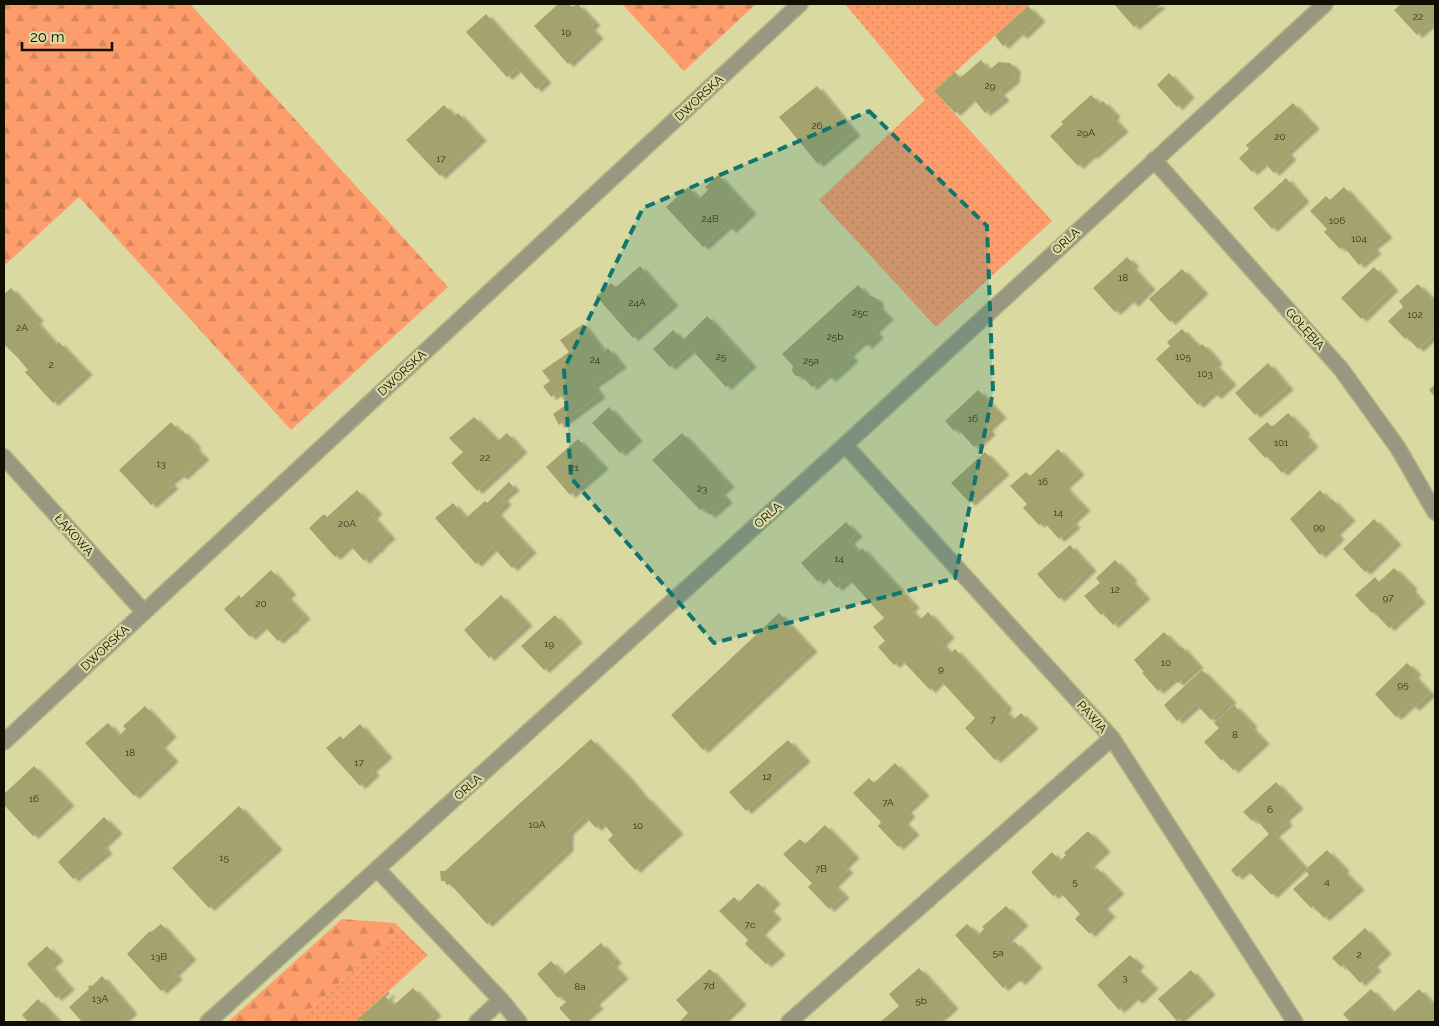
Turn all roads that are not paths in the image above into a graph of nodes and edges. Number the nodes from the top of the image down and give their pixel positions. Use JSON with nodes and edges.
{"nodes":[{"id":1,"x":800,"y":4,"type":"edge"},
{"id":2,"x":1325,"y":4,"type":"edge"},
{"id":3,"x":1154,"y":160,"type":"junction"},
{"id":4,"x":845,"y":445,"type":"junction"},
{"id":5,"x":4,"y":457,"type":"edge"},
{"id":6,"x":1435,"y":512,"type":"edge"},
{"id":7,"x":144,"y":612,"type":"junction"},
{"id":8,"x":1112,"y":738,"type":"junction"},
{"id":9,"x":4,"y":742,"type":"edge"},
{"id":10,"x":378,"y":870,"type":"junction"},
{"id":11,"x":501,"y":1000,"type":"junction"},
{"id":12,"x":208,"y":1022,"type":"edge"},
{"id":13,"x":477,"y":1022,"type":"edge"},
{"id":14,"x":519,"y":1022,"type":"edge"},
{"id":15,"x":789,"y":1022,"type":"edge"},
{"id":16,"x":1295,"y":1022,"type":"edge"}],
"edges":[{"from":1,"to":7,"type":"street","name":"DWORSKA"},
{"from":2,"to":3,"type":"street","name":"ORLA"},
{"from":3,"to":4,"type":"street","name":"ORLA"},
{"from":3,"to":6,"type":"street","name":"GOŁĘBIA"},
{"from":4,"to":8,"type":"street","name":"PAWIA"},
{"from":4,"to":10,"type":"street","name":"ORLA"},
{"from":5,"to":7,"type":"street","name":"ŁĄKOWA"},
{"from":7,"to":9,"type":"street","name":"DWORSKA"},
{"from":8,"to":15,"type":"street"},
{"from":8,"to":16,"type":"street","name":"PAWIA"},
{"from":10,"to":11,"type":"street"},
{"from":10,"to":12,"type":"street","name":"ORLA"},
{"from":11,"to":13,"type":"street"},
{"from":11,"to":14,"type":"street"}]}
